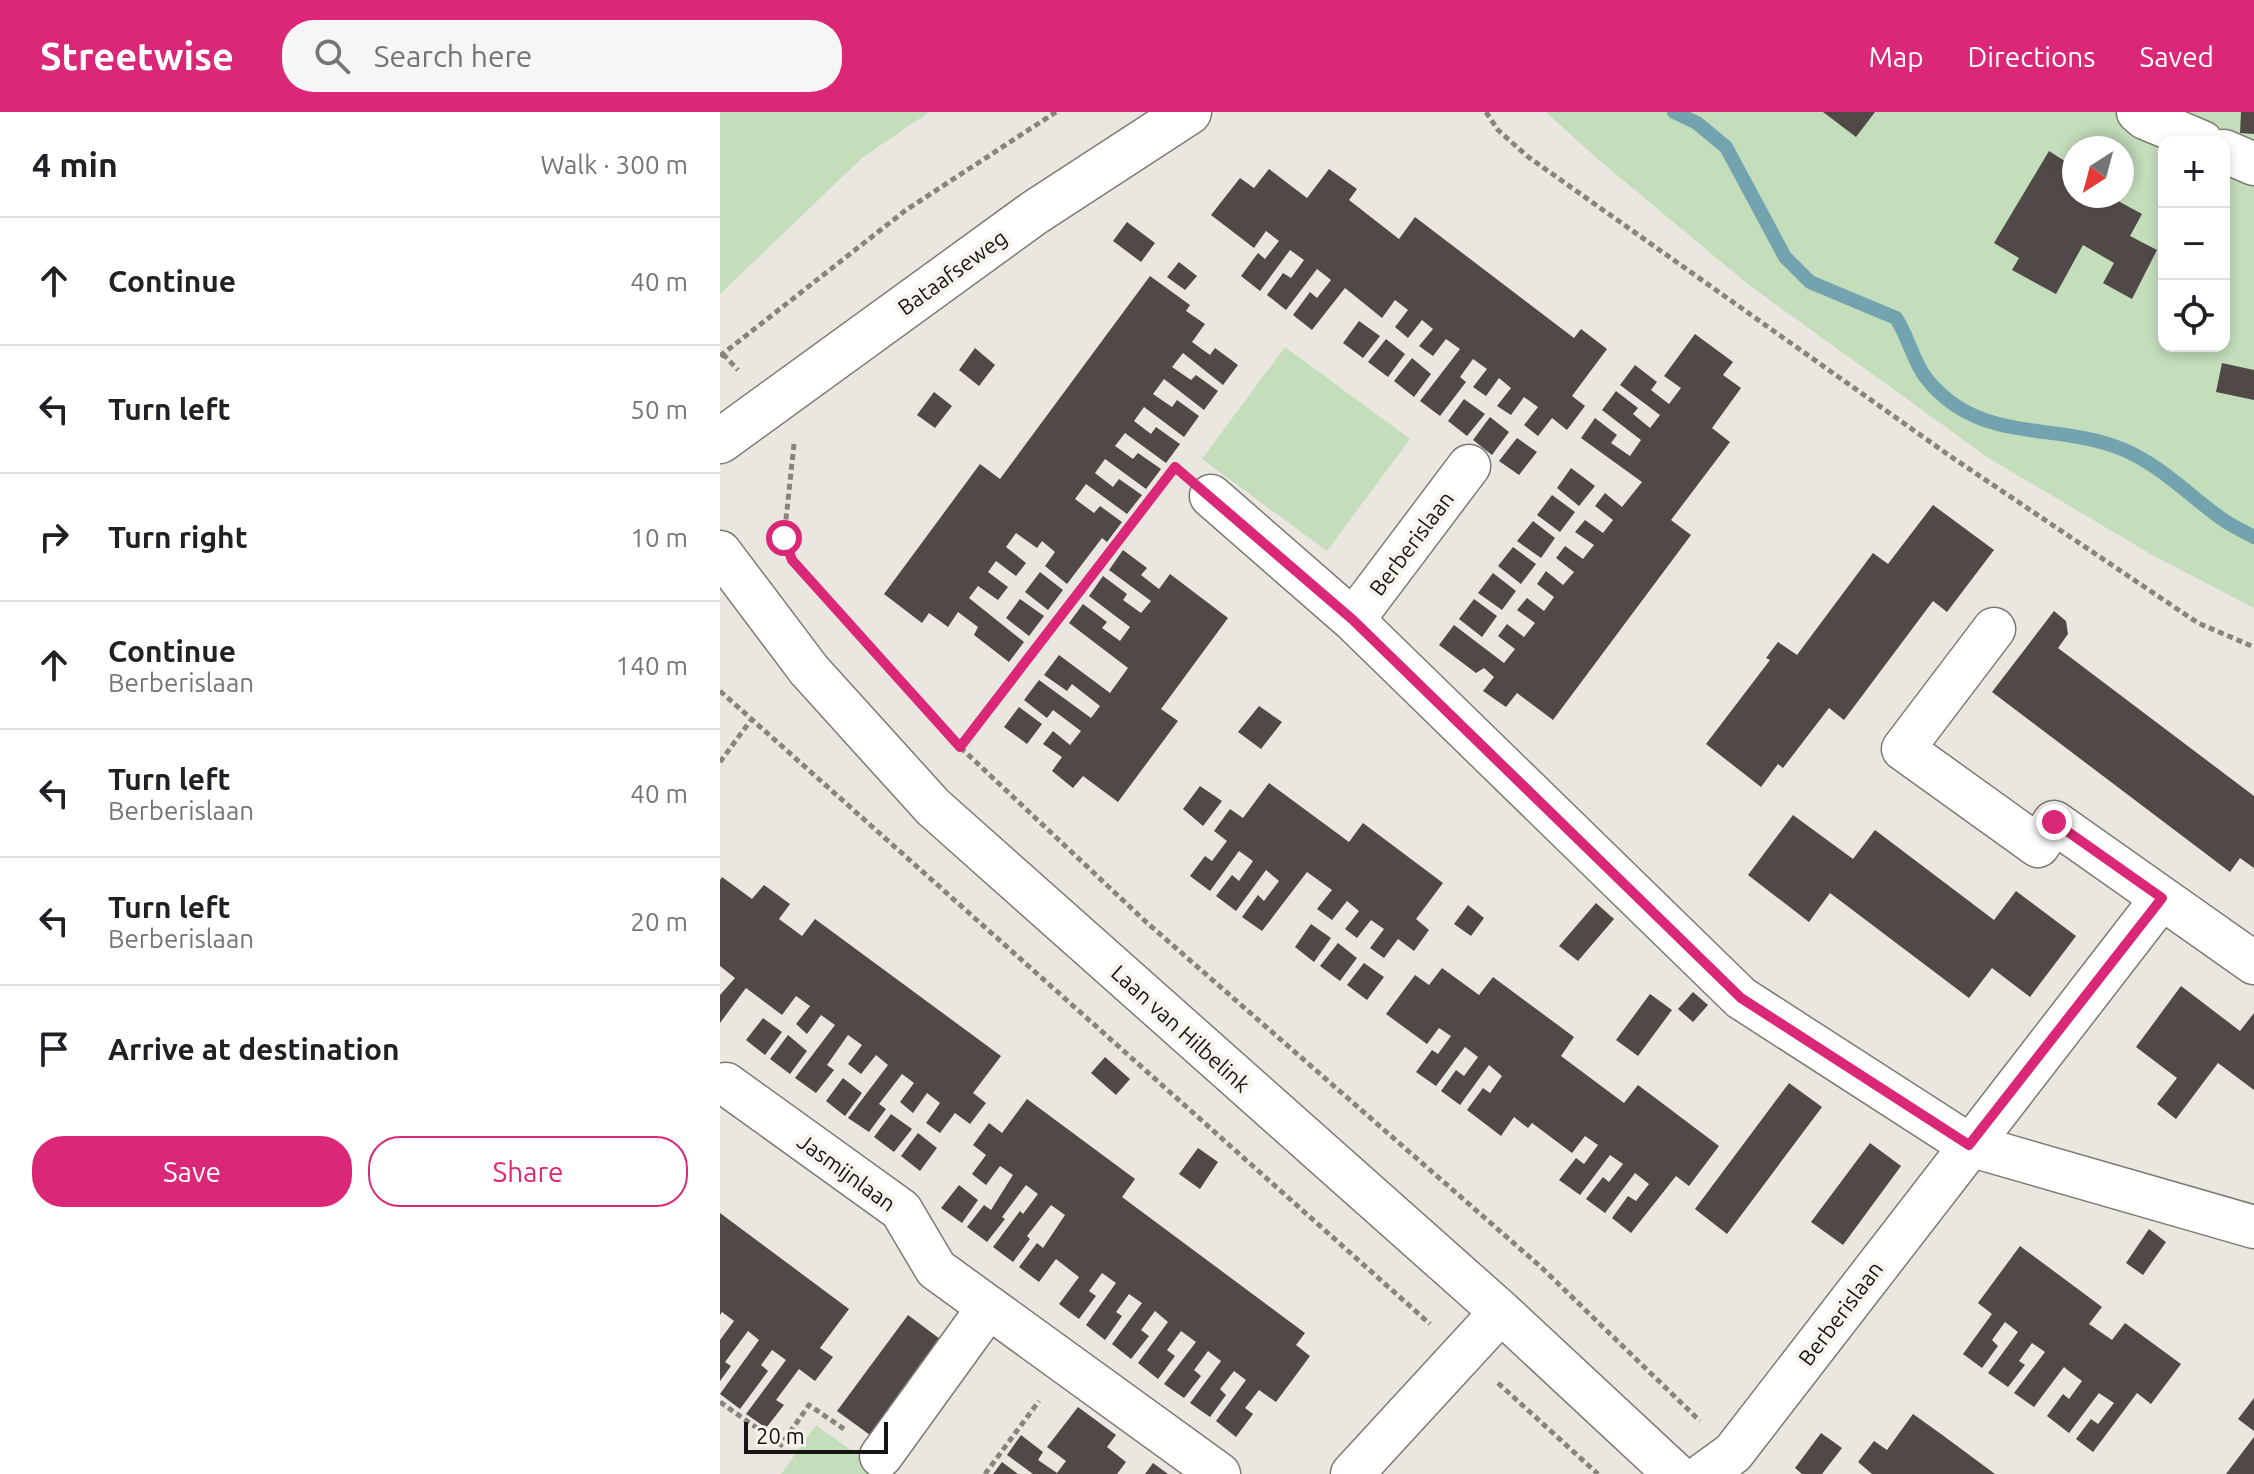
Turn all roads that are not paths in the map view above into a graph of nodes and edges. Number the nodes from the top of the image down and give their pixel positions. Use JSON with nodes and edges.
{"nodes":[{"id":1,"x":1189,"y":112,"type":"edge"},
{"id":2,"x":2138,"y":112,"type":"edge"},
{"id":3,"x":2210,"y":112,"type":"edge"},
{"id":4,"x":2187,"y":136,"type":"edge"},
{"id":5,"x":2203,"y":136,"type":"edge"},
{"id":6,"x":2230,"y":154,"type":"edge"},
{"id":7,"x":2254,"y":164,"type":"edge"},
{"id":8,"x":720,"y":441,"type":"edge"},
{"id":9,"x":1469,"y":466,"type":"dead end"},
{"id":10,"x":1211,"y":496,"type":"road end"},
{"id":11,"x":720,"y":552,"type":"edge"},
{"id":12,"x":1353,"y":620,"type":"junction"},
{"id":13,"x":1994,"y":629,"type":"dead end"},
{"id":14,"x":2162,"y":898,"type":"junction"},
{"id":15,"x":2254,"y":963,"type":"edge"},
{"id":16,"x":726,"y":1084,"type":"dead end"},
{"id":17,"x":1969,"y":1145,"type":"junction"},
{"id":18,"x":2254,"y":1227,"type":"edge"},
{"id":19,"x":988,"y":1308,"type":"junction"},
{"id":20,"x":1501,"y":1312,"type":"junction"},
{"id":21,"x":881,"y":1456,"type":"road end"},
{"id":22,"x":1719,"y":1463,"type":"edge"},
{"id":23,"x":1219,"y":1474,"type":"edge"},
{"id":24,"x":1352,"y":1474,"type":"edge"},
{"id":25,"x":1675,"y":1474,"type":"edge"}],
"edges":[{"from":1,"to":8,"type":"main road","name":"Bataafseweg"},
{"from":2,"to":4,"type":"street"},
{"from":3,"to":5,"type":"street"},
{"from":6,"to":7,"type":"street"},
{"from":9,"to":12,"type":"street","name":"Berberislaan"},
{"from":10,"to":12,"type":"street"},
{"from":11,"to":20,"type":"street","name":"Laan van Hilbelink"},
{"from":12,"to":17,"type":"street"},
{"from":13,"to":14,"type":"street"},
{"from":14,"to":15,"type":"street"},
{"from":14,"to":17,"type":"street","name":"Berberislaan"},
{"from":16,"to":19,"type":"street","name":"Jasmijnlaan"},
{"from":17,"to":18,"type":"street"},
{"from":17,"to":22,"type":"street","name":"Berberislaan"},
{"from":19,"to":21,"type":"street"},
{"from":19,"to":23,"type":"street","name":"Jasmijnlaan"},
{"from":20,"to":24,"type":"street"},
{"from":20,"to":25,"type":"street","name":"Laan van Hilbelink"}]}
